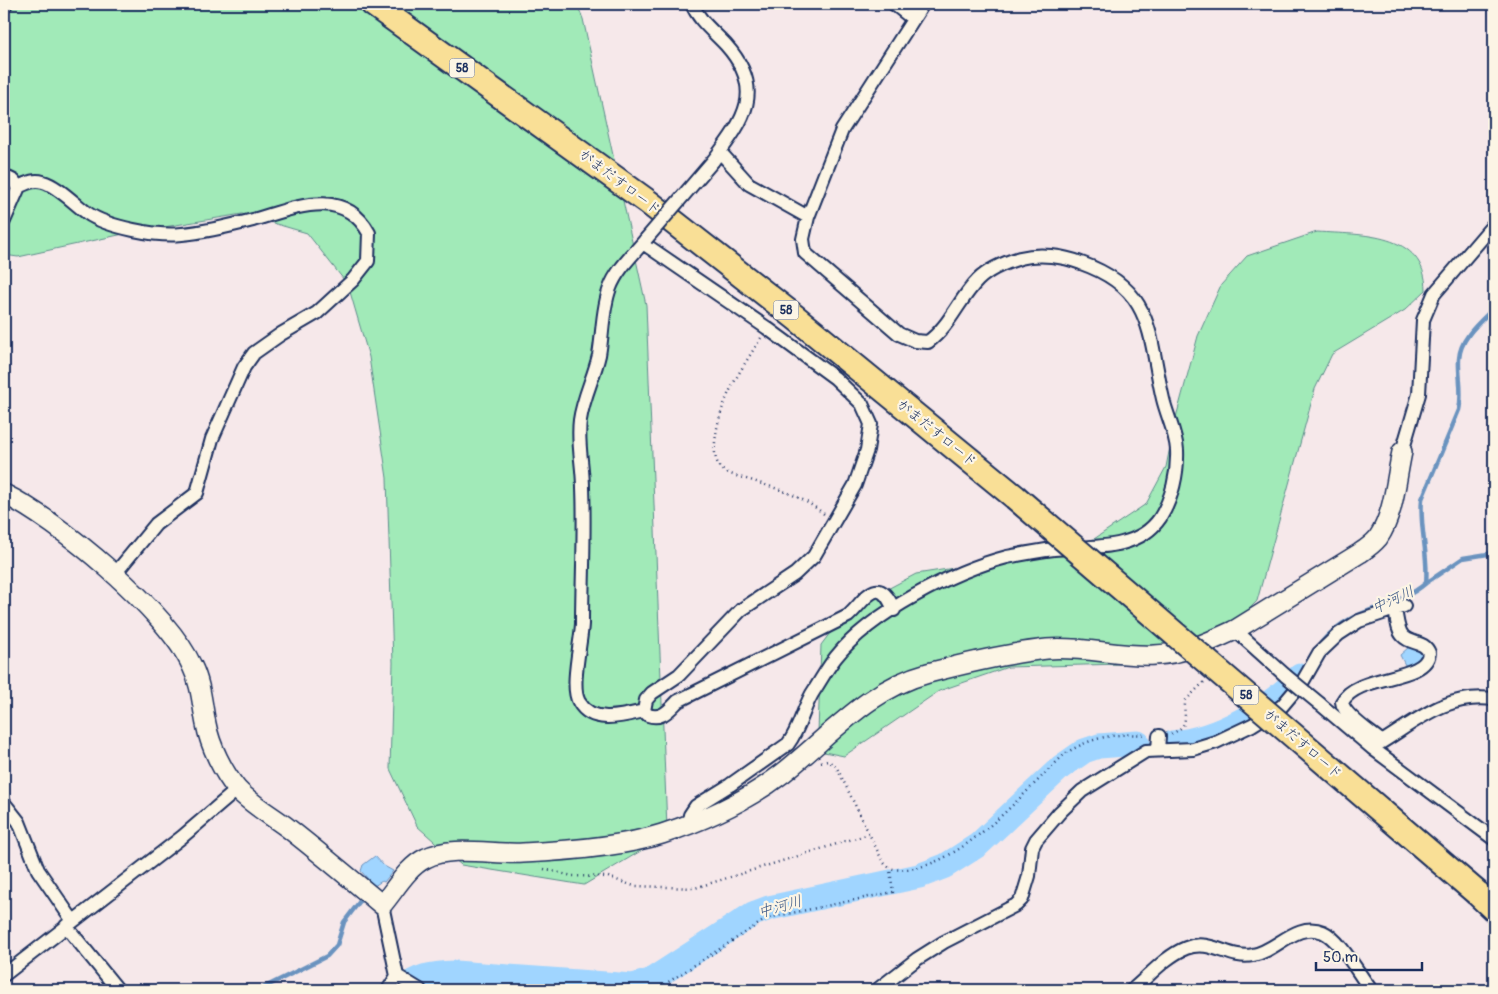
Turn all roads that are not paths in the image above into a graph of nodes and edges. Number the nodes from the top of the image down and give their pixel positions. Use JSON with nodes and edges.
{"nodes":[{"id":1,"x":373,"y":4,"type":"edge"},
{"id":2,"x":692,"y":4,"type":"edge"},
{"id":3,"x":894,"y":4,"type":"edge"},
{"id":4,"x":923,"y":4,"type":"edge"},
{"id":5,"x":912,"y":19,"type":"junction"},
{"id":6,"x":717,"y":156,"type":"junction"},
{"id":7,"x":4,"y":176,"type":"edge"},
{"id":8,"x":18,"y":187,"type":"junction"},
{"id":9,"x":808,"y":217,"type":"junction"},
{"id":10,"x":4,"y":221,"type":"edge"},
{"id":11,"x":1494,"y":224,"type":"edge"},
{"id":12,"x":644,"y":241,"type":"junction"},
{"id":13,"x":1402,"y":452,"type":"joint"},
{"id":14,"x":4,"y":494,"type":"edge"},
{"id":15,"x":114,"y":576,"type":"junction"},
{"id":16,"x":894,"y":610,"type":"junction"},
{"id":17,"x":1235,"y":630,"type":"junction"},
{"id":18,"x":1494,"y":699,"type":"edge"},
{"id":19,"x":644,"y":711,"type":"junction"},
{"id":20,"x":1159,"y":736,"type":"road end"},
{"id":21,"x":1377,"y":745,"type":"junction"},
{"id":22,"x":1158,"y":750,"type":"junction"},
{"id":23,"x":238,"y":789,"type":"junction"},
{"id":24,"x":4,"y":803,"type":"edge"},
{"id":25,"x":688,"y":825,"type":"junction"},
{"id":26,"x":1494,"y":839,"type":"edge"},
{"id":27,"x":1488,"y":902,"type":"edge"},
{"id":28,"x":382,"y":906,"type":"junction"},
{"id":29,"x":70,"y":923,"type":"junction"},
{"id":30,"x":4,"y":975,"type":"edge"},
{"id":31,"x":401,"y":977,"type":"junction"},
{"id":32,"x":118,"y":990,"type":"edge"},
{"id":33,"x":388,"y":990,"type":"edge"},
{"id":34,"x":419,"y":990,"type":"edge"},
{"id":35,"x":877,"y":990,"type":"edge"},
{"id":36,"x":1132,"y":990,"type":"edge"},
{"id":37,"x":1372,"y":990,"type":"edge"}],
"edges":[{"from":1,"to":27,"type":"highway","name":"がまだすロード","number":"58","bridge":true},
{"from":2,"to":6,"type":"street"},
{"from":3,"to":5,"type":"street"},
{"from":4,"to":5,"type":"street"},
{"from":5,"to":9,"type":"street"},
{"from":6,"to":9,"type":"street"},
{"from":6,"to":12,"type":"street","bridge":true},
{"from":7,"to":8,"type":"street"},
{"from":8,"to":10,"type":"street"},
{"from":8,"to":15,"type":"street"},
{"from":9,"to":16,"type":"street"},
{"from":11,"to":13,"type":"street"},
{"from":12,"to":19,"type":"street"},
{"from":12,"to":19,"type":"street"},
{"from":13,"to":17,"type":"street"},
{"from":14,"to":15,"type":"street"},
{"from":15,"to":23,"type":"street"},
{"from":16,"to":19,"type":"street"},
{"from":16,"to":25,"type":"street"},
{"from":17,"to":21,"type":"street","bridge":true},
{"from":17,"to":25,"type":"street"},
{"from":18,"to":21,"type":"street"},
{"from":20,"to":22,"type":"street"},
{"from":21,"to":22,"type":"street"},
{"from":21,"to":26,"type":"street"},
{"from":22,"to":35,"type":"street"},
{"from":23,"to":28,"type":"street"},
{"from":23,"to":29,"type":"street"},
{"from":24,"to":29,"type":"street"},
{"from":25,"to":28,"type":"street"},
{"from":28,"to":31,"type":"street"},
{"from":29,"to":30,"type":"street"},
{"from":29,"to":32,"type":"street"},
{"from":31,"to":33,"type":"street"},
{"from":31,"to":34,"type":"street"},
{"from":36,"to":37,"type":"street"}]}
